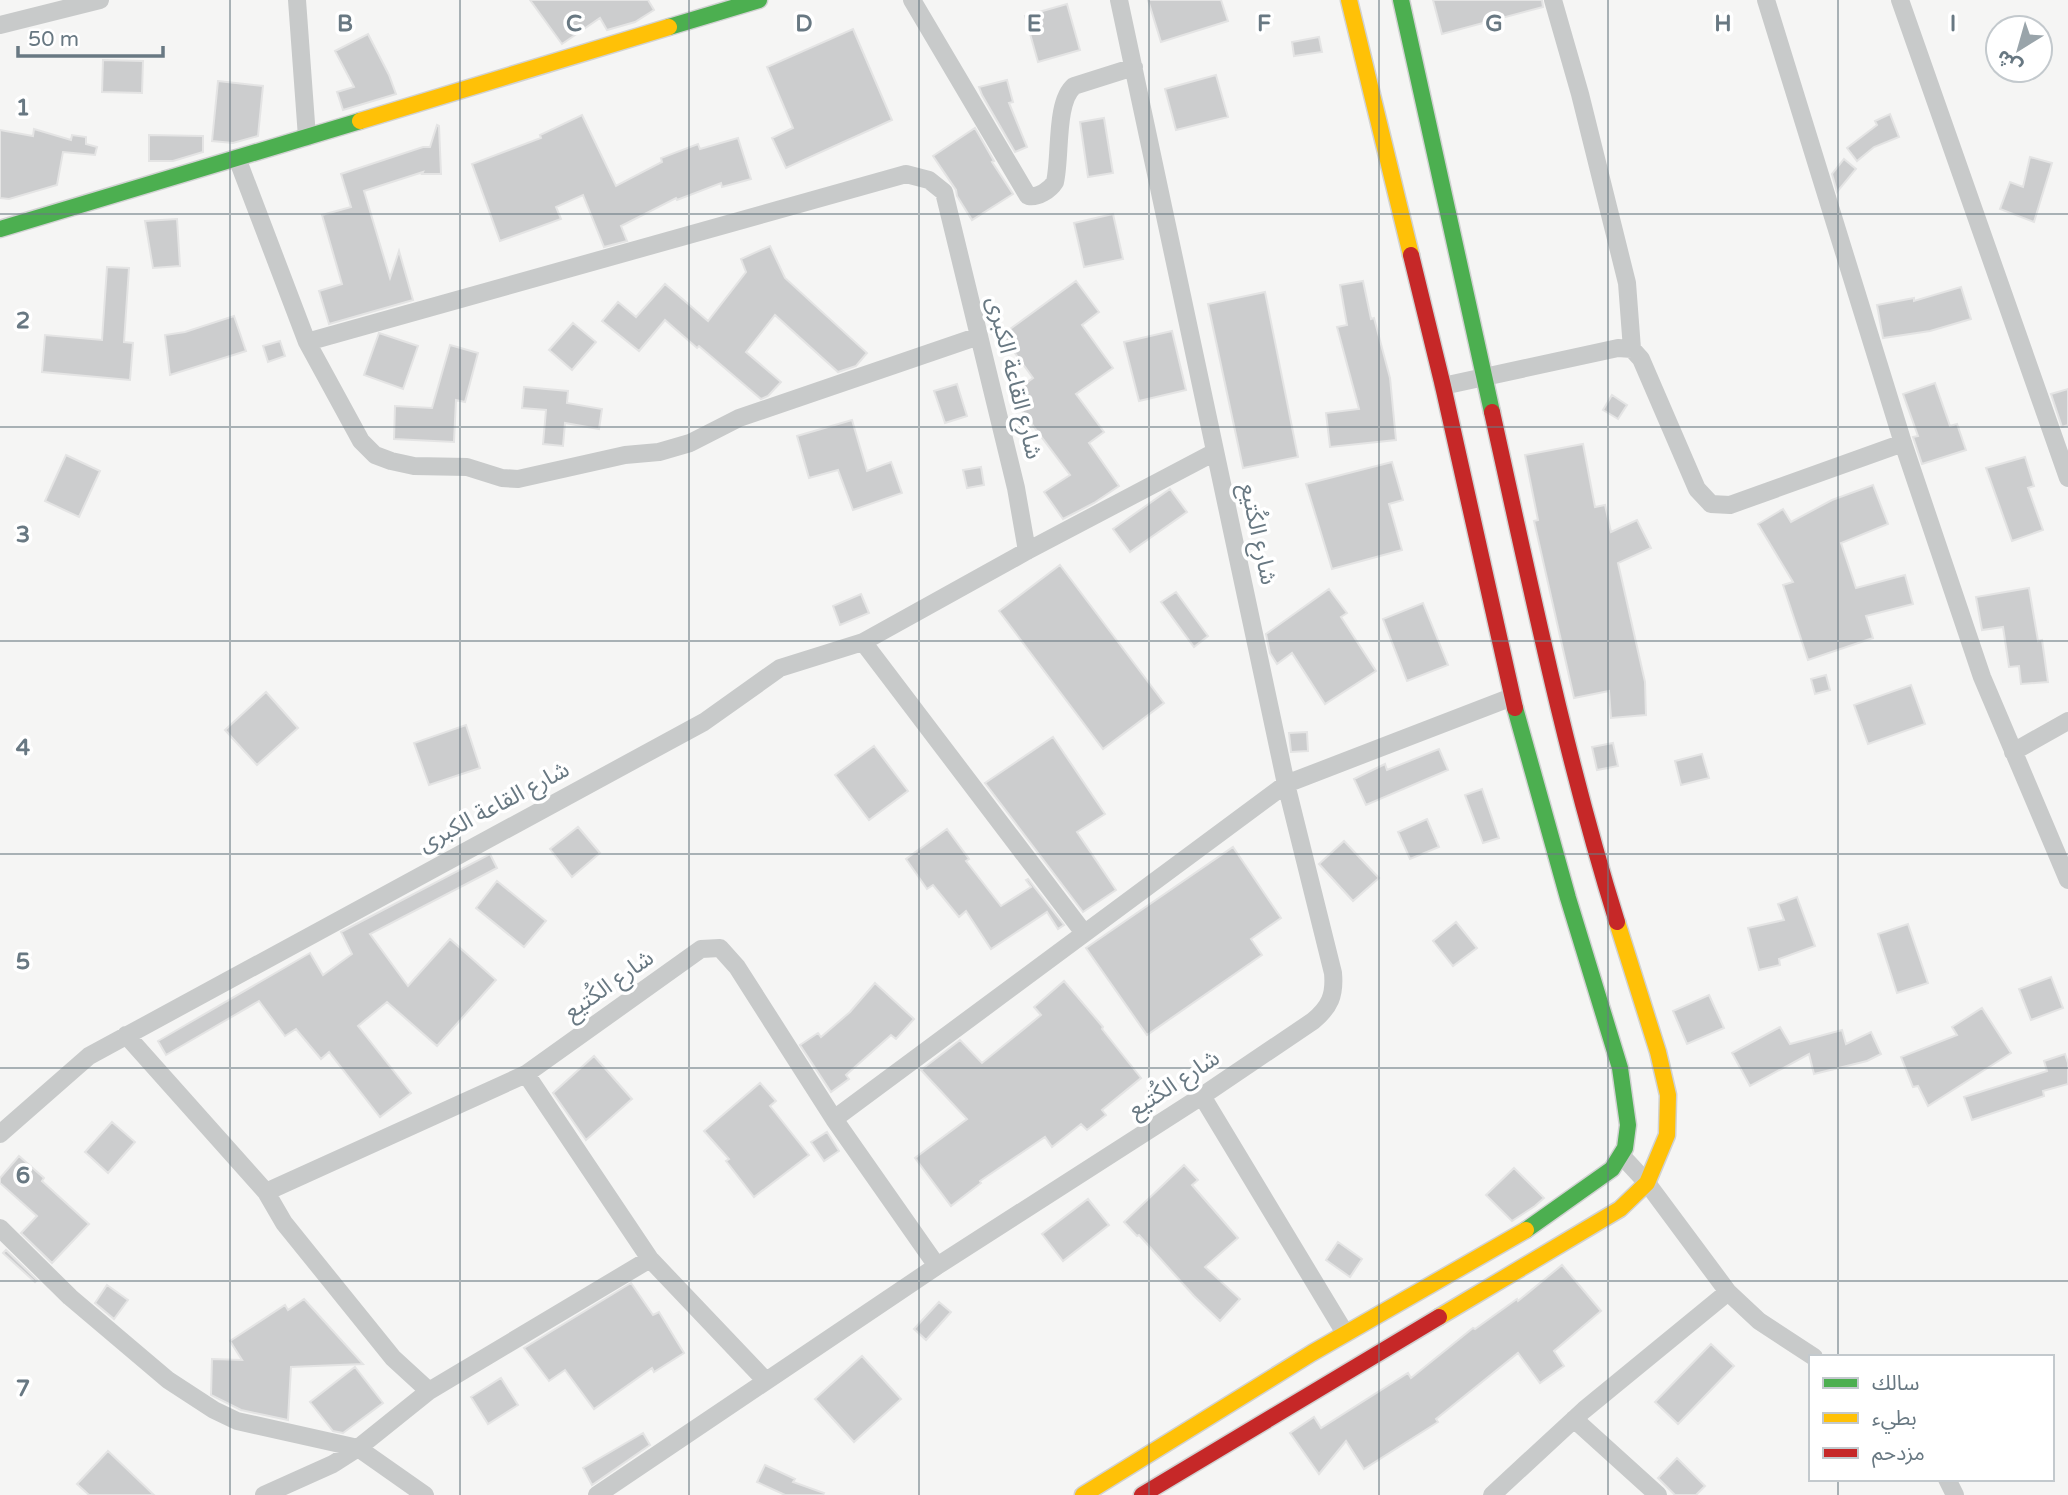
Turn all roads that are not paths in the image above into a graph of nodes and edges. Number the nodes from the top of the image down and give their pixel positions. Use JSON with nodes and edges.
{"nodes":[{"id":1,"x":100,"y":0,"type":"edge"},
{"id":2,"x":297,"y":0,"type":"edge"},
{"id":3,"x":759,"y":0,"type":"edge"},
{"id":4,"x":912,"y":0,"type":"edge"},
{"id":5,"x":1119,"y":0,"type":"edge"},
{"id":6,"x":1349,"y":0,"type":"edge"},
{"id":7,"x":1401,"y":0,"type":"edge"},
{"id":8,"x":1553,"y":0,"type":"edge"},
{"id":9,"x":1766,"y":0,"type":"edge"},
{"id":10,"x":1900,"y":0,"type":"edge"},
{"id":11,"x":0,"y":25,"type":"edge"},
{"id":12,"x":1134,"y":67,"type":"junction"},
{"id":13,"x":307,"y":137,"type":"junction"},
{"id":14,"x":237,"y":158,"type":"junction"},
{"id":15,"x":0,"y":229,"type":"edge"},
{"id":16,"x":979,"y":336,"type":"junction"},
{"id":17,"x":307,"y":342,"type":"junction"},
{"id":18,"x":1632,"y":349,"type":"junction"},
{"id":19,"x":1484,"y":379,"type":"junction"},
{"id":20,"x":1443,"y":386,"type":"junction"},
{"id":21,"x":1903,"y":443,"type":"junction"},
{"id":22,"x":1215,"y":452,"type":"junction"},
{"id":23,"x":2068,"y":478,"type":"edge"},
{"id":24,"x":1027,"y":551,"type":"junction"},
{"id":25,"x":863,"y":642,"type":"junction"},
{"id":26,"x":1512,"y":697,"type":"junction"},
{"id":27,"x":2068,"y":721,"type":"edge"},
{"id":28,"x":2014,"y":752,"type":"junction"},
{"id":29,"x":1286,"y":784,"type":"junction"},
{"id":30,"x":2068,"y":880,"type":"edge"},
{"id":31,"x":1084,"y":933,"type":"junction"},
{"id":32,"x":126,"y":1035,"type":"junction"},
{"id":33,"x":526,"y":1074,"type":"junction"},
{"id":34,"x":1202,"y":1096,"type":"junction"},
{"id":35,"x":834,"y":1119,"type":"junction"},
{"id":36,"x":0,"y":1134,"type":"edge"},
{"id":37,"x":1622,"y":1156,"type":"junction"},
{"id":38,"x":1647,"y":1183,"type":"junction"},
{"id":39,"x":266,"y":1192,"type":"junction"},
{"id":40,"x":0,"y":1228,"type":"edge"},
{"id":41,"x":650,"y":1259,"type":"junction"},
{"id":42,"x":937,"y":1266,"type":"junction"},
{"id":43,"x":1728,"y":1292,"type":"junction"},
{"id":44,"x":1345,"y":1333,"type":"junction"},
{"id":45,"x":1811,"y":1355,"type":"edge"},
{"id":46,"x":766,"y":1381,"type":"junction"},
{"id":47,"x":429,"y":1391,"type":"junction"},
{"id":48,"x":1574,"y":1419,"type":"junction"},
{"id":49,"x":358,"y":1448,"type":"junction"},
{"id":50,"x":264,"y":1495,"type":"edge"},
{"id":51,"x":425,"y":1495,"type":"edge"},
{"id":52,"x":597,"y":1495,"type":"edge"},
{"id":53,"x":1083,"y":1495,"type":"edge"},
{"id":54,"x":1143,"y":1495,"type":"edge"},
{"id":55,"x":1492,"y":1495,"type":"edge"},
{"id":56,"x":1658,"y":1495,"type":"edge"}],
"edges":[{"from":1,"to":11,"type":"street"},
{"from":2,"to":13,"type":"street"},
{"from":3,"to":13,"type":"main road"},
{"from":4,"to":12,"type":"street"},
{"from":5,"to":12,"type":"street","name":"شارع الكُتيع"},
{"from":6,"to":20,"type":"main road"},
{"from":7,"to":19,"type":"main road"},
{"from":8,"to":18,"type":"street"},
{"from":9,"to":21,"type":"street"},
{"from":10,"to":23,"type":"street"},
{"from":12,"to":22,"type":"street","name":"شارع الكُتيع"},
{"from":13,"to":14,"type":"main road"},
{"from":14,"to":15,"type":"main road"},
{"from":14,"to":17,"type":"street"},
{"from":16,"to":17,"type":"street"},
{"from":16,"to":17,"type":"street","name":"شارع القاعة الكبرى"},
{"from":16,"to":24,"type":"street","name":"شارع القاعة الكبرى"},
{"from":18,"to":19,"type":"street"},
{"from":18,"to":21,"type":"street"},
{"from":19,"to":20,"type":"street"},
{"from":19,"to":38,"type":"main road"},
{"from":20,"to":26,"type":"main road"},
{"from":21,"to":28,"type":"street"},
{"from":22,"to":24,"type":"street","name":"شارع القاعة الكبرى"},
{"from":22,"to":29,"type":"street","name":"شارع الكُتيع"},
{"from":24,"to":25,"type":"street","name":"شارع القاعة الكبرى"},
{"from":25,"to":31,"type":"street"},
{"from":25,"to":32,"type":"street","name":"شارع القاعة الكبرى"},
{"from":26,"to":29,"type":"street"},
{"from":26,"to":37,"type":"main road"},
{"from":27,"to":28,"type":"street"},
{"from":28,"to":30,"type":"street"},
{"from":29,"to":31,"type":"street"},
{"from":29,"to":34,"type":"street","name":"شارع الكُتيع"},
{"from":31,"to":35,"type":"street"},
{"from":32,"to":36,"type":"street","name":"شارع القاعة الكبرى"},
{"from":32,"to":39,"type":"street"},
{"from":33,"to":35,"type":"street","name":"شارع الكُتيع"},
{"from":33,"to":39,"type":"street","name":"شارع الكُتيع"},
{"from":33,"to":41,"type":"street"},
{"from":34,"to":42,"type":"street","name":"شارع الكُتيع"},
{"from":34,"to":44,"type":"street"},
{"from":35,"to":42,"type":"street","name":"شارع الكُتيع"},
{"from":37,"to":38,"type":"street"},
{"from":37,"to":44,"type":"main road"},
{"from":38,"to":43,"type":"street"},
{"from":38,"to":54,"type":"main road"},
{"from":39,"to":47,"type":"street"},
{"from":40,"to":49,"type":"street"},
{"from":41,"to":46,"type":"street"},
{"from":41,"to":47,"type":"street"},
{"from":42,"to":46,"type":"street"},
{"from":43,"to":45,"type":"street"},
{"from":43,"to":48,"type":"street"},
{"from":44,"to":53,"type":"main road"},
{"from":46,"to":52,"type":"street"},
{"from":47,"to":49,"type":"street"},
{"from":48,"to":55,"type":"street"},
{"from":48,"to":56,"type":"street"},
{"from":49,"to":50,"type":"street"},
{"from":49,"to":51,"type":"street"}]}
